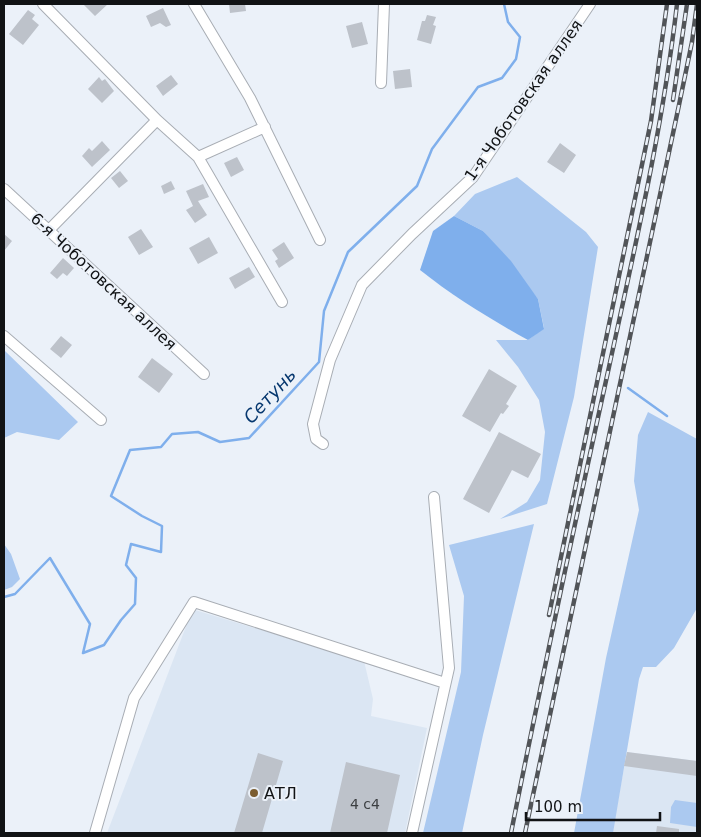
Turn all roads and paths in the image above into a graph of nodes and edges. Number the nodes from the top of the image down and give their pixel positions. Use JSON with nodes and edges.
{"nodes":[{"id":1,"x":42,"y":4,"type":"edge"},
{"id":2,"x":194,"y":4,"type":"edge"},
{"id":3,"x":384,"y":4,"type":"edge"},
{"id":4,"x":590,"y":4,"type":"edge"},
{"id":5,"x":381,"y":83,"type":"dead end"},
{"id":6,"x":157,"y":120,"type":"junction"},
{"id":7,"x":265,"y":127,"type":"junction"},
{"id":8,"x":198,"y":157,"type":"junction"},
{"id":9,"x":4,"y":189,"type":"edge"},
{"id":10,"x":49,"y":230,"type":"junction"},
{"id":11,"x":320,"y":240,"type":"dead end"},
{"id":12,"x":282,"y":302,"type":"dead end"},
{"id":13,"x":4,"y":336,"type":"edge"},
{"id":14,"x":204,"y":374,"type":"dead end"},
{"id":15,"x":100,"y":420,"type":"dead end"},
{"id":16,"x":323,"y":444,"type":"dead end"},
{"id":17,"x":434,"y":497,"type":"dead end"},
{"id":18,"x":445,"y":683,"type":"junction"},
{"id":19,"x":95,"y":833,"type":"edge"},
{"id":20,"x":412,"y":833,"type":"edge"}],
"edges":[{"from":1,"to":6,"type":"street"},
{"from":2,"to":7,"type":"street"},
{"from":3,"to":5,"type":"street"},
{"from":4,"to":16,"type":"street","name":"1-я Чоботовская аллея"},
{"from":6,"to":8,"type":"street"},
{"from":6,"to":10,"type":"street"},
{"from":7,"to":8,"type":"street"},
{"from":7,"to":11,"type":"street"},
{"from":8,"to":12,"type":"street"},
{"from":9,"to":10,"type":"street","name":"6-я Чоботовская аллея"},
{"from":10,"to":14,"type":"street","name":"6-я Чоботовская аллея"},
{"from":13,"to":15,"type":"street"},
{"from":17,"to":18,"type":"street"},
{"from":18,"to":19,"type":"street"},
{"from":18,"to":20,"type":"street"}]}
